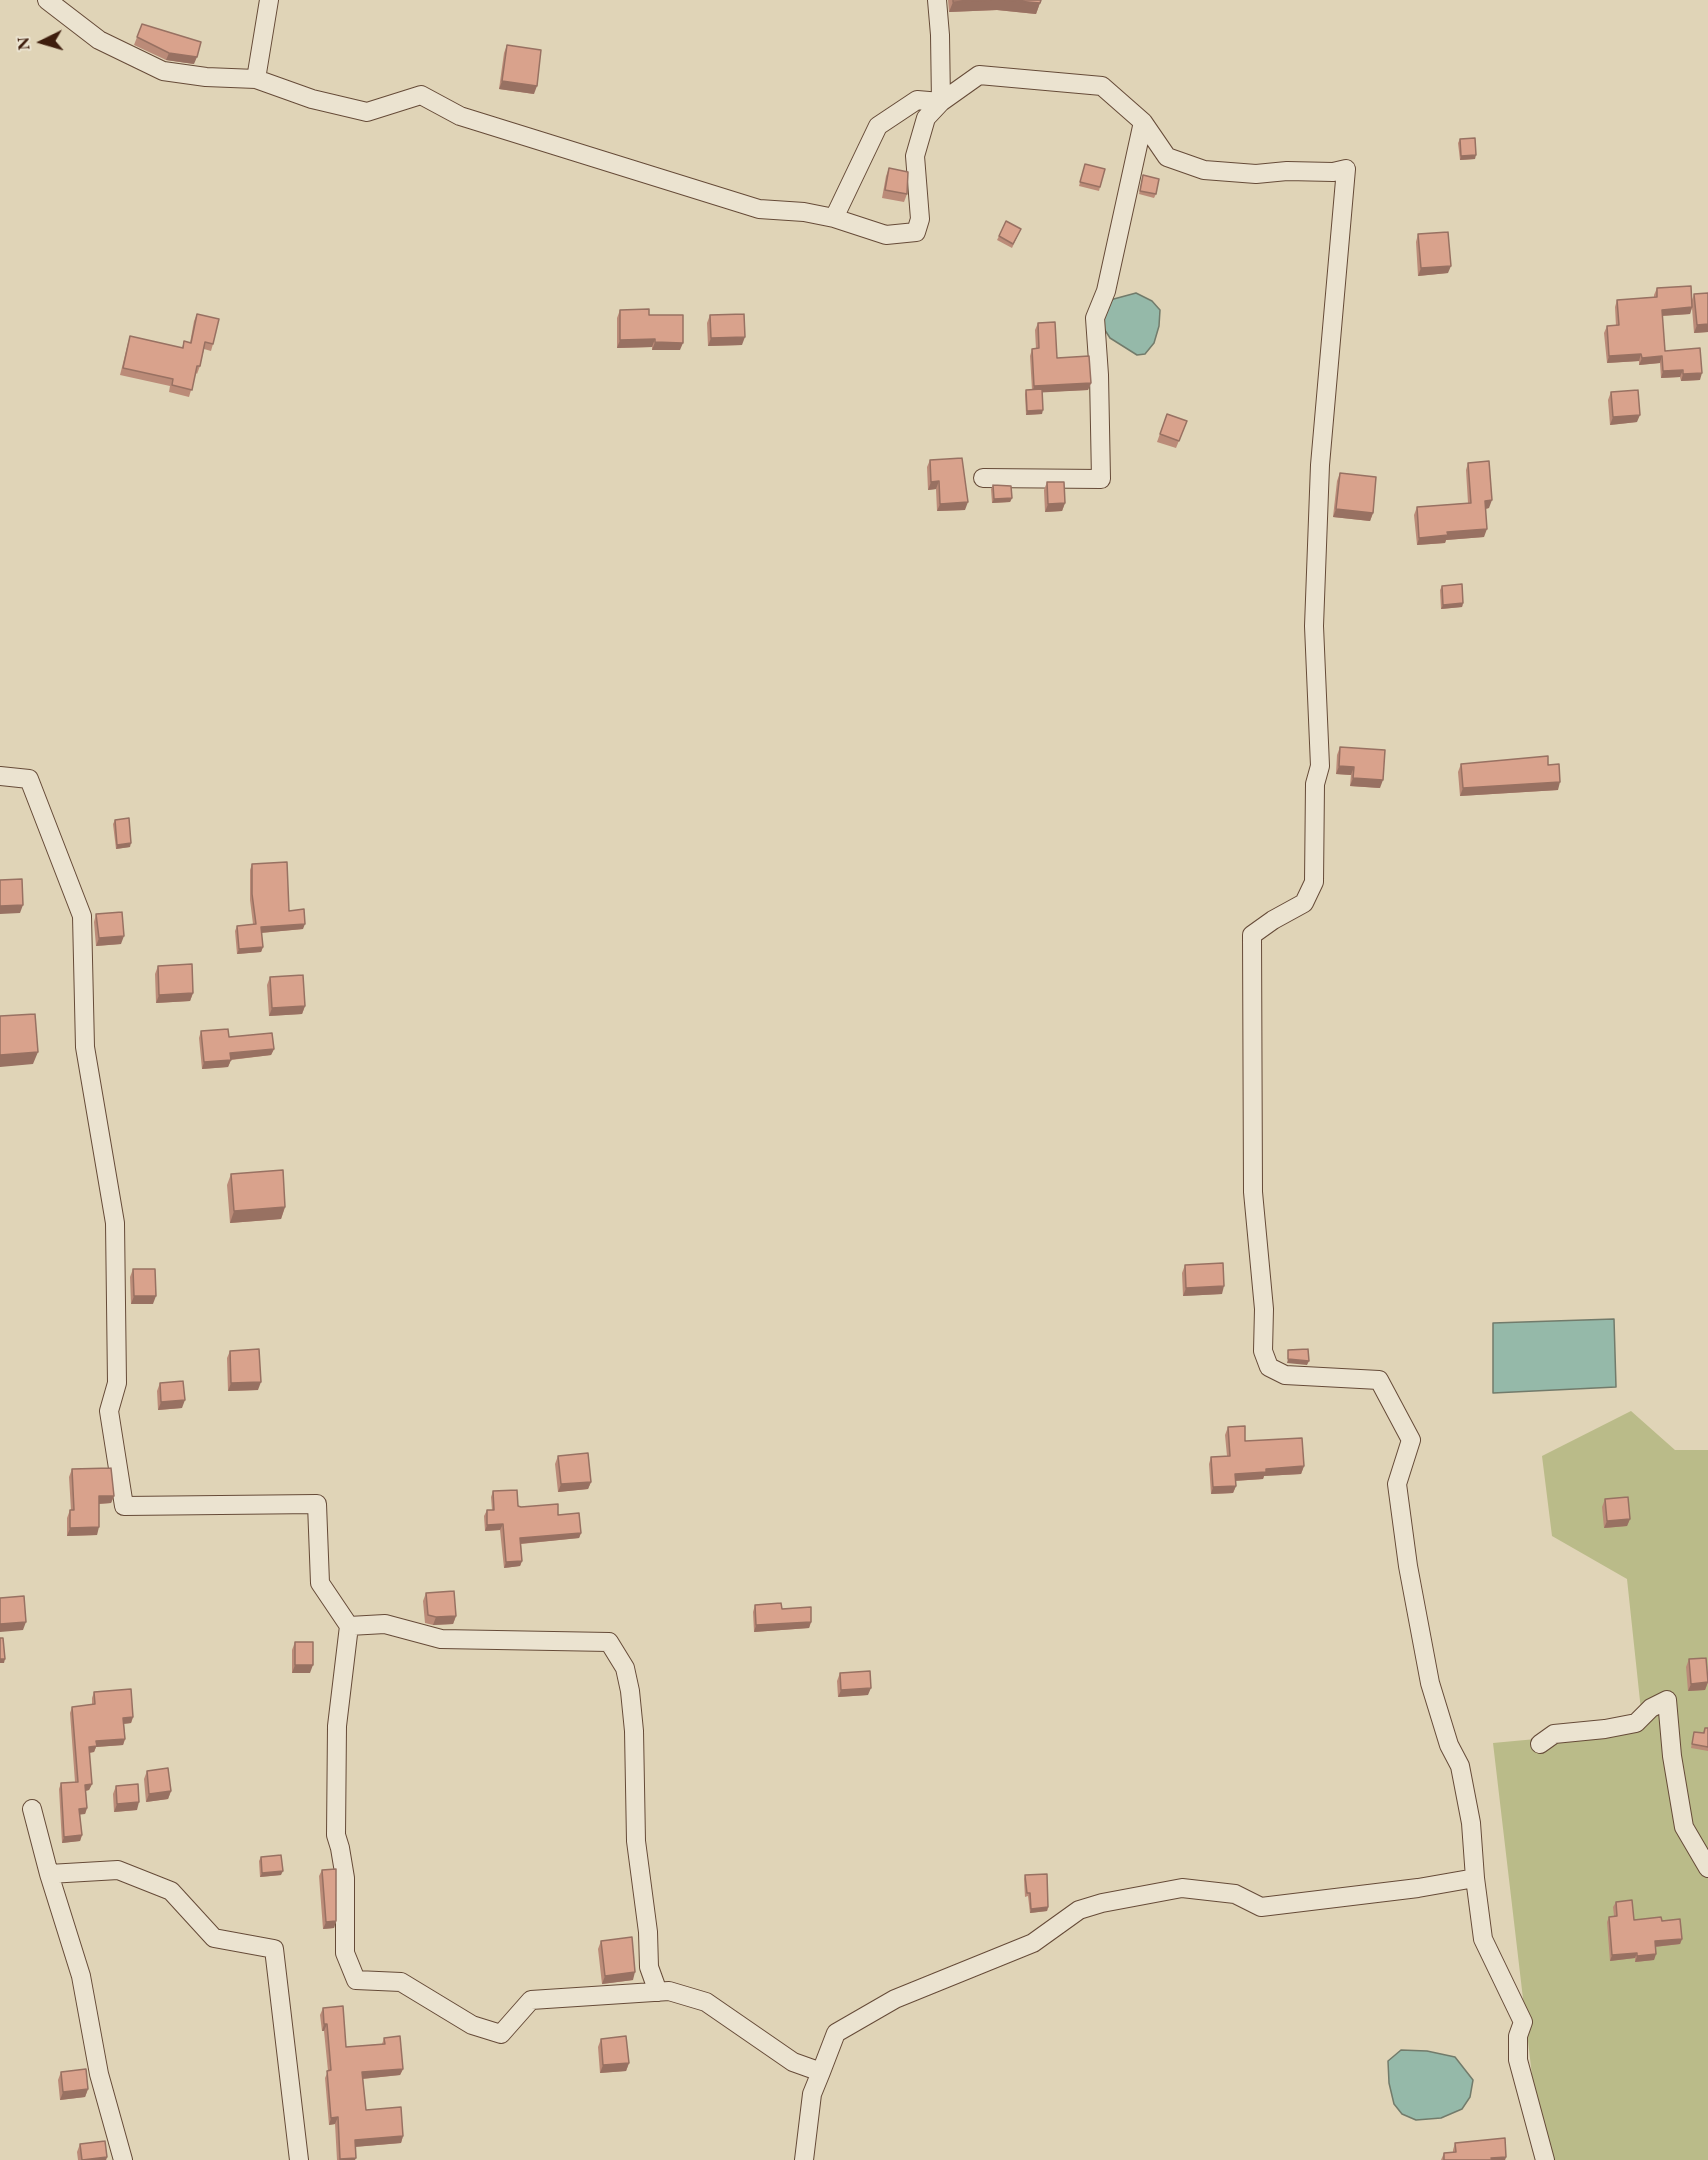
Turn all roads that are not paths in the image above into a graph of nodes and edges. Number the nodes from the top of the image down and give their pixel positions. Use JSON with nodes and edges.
{"nodes":[{"id":1,"x":46,"y":0,"type":"edge"},
{"id":2,"x":269,"y":0,"type":"edge"},
{"id":3,"x":937,"y":0,"type":"edge"},
{"id":4,"x":256,"y":79,"type":"junction"},
{"id":5,"x":941,"y":102,"type":"junction"},
{"id":6,"x":1143,"y":122,"type":"junction"},
{"id":7,"x":834,"y":219,"type":"junction"},
{"id":8,"x":983,"y":478,"type":"dead end"},
{"id":9,"x":0,"y":776,"type":"edge"},
{"id":10,"x":349,"y":1626,"type":"junction"},
{"id":11,"x":1540,"y":1744,"type":"dead end"},
{"id":12,"x":32,"y":1809,"type":"dead end"},
{"id":13,"x":1708,"y":1868,"type":"edge"},
{"id":14,"x":49,"y":1874,"type":"junction"},
{"id":15,"x":1475,"y":1878,"type":"junction"},
{"id":16,"x":658,"y":1992,"type":"junction"},
{"id":17,"x":821,"y":2072,"type":"junction"},
{"id":18,"x":123,"y":2160,"type":"edge"},
{"id":19,"x":299,"y":2160,"type":"edge"},
{"id":20,"x":804,"y":2160,"type":"edge"},
{"id":21,"x":1545,"y":2160,"type":"edge"}],
"edges":[{"from":1,"to":4,"type":"street"},
{"from":2,"to":4,"type":"street"},
{"from":3,"to":5,"type":"street"},
{"from":4,"to":7,"type":"street"},
{"from":5,"to":6,"type":"street"},
{"from":5,"to":7,"type":"street"},
{"from":5,"to":7,"type":"street"},
{"from":6,"to":8,"type":"street"},
{"from":6,"to":15,"type":"street"},
{"from":9,"to":10,"type":"street"},
{"from":10,"to":16,"type":"street"},
{"from":10,"to":16,"type":"street"},
{"from":11,"to":13,"type":"street"},
{"from":12,"to":14,"type":"street"},
{"from":14,"to":18,"type":"street"},
{"from":14,"to":19,"type":"street"},
{"from":15,"to":17,"type":"street"},
{"from":15,"to":21,"type":"street"},
{"from":16,"to":17,"type":"street"},
{"from":17,"to":20,"type":"street"}]}
